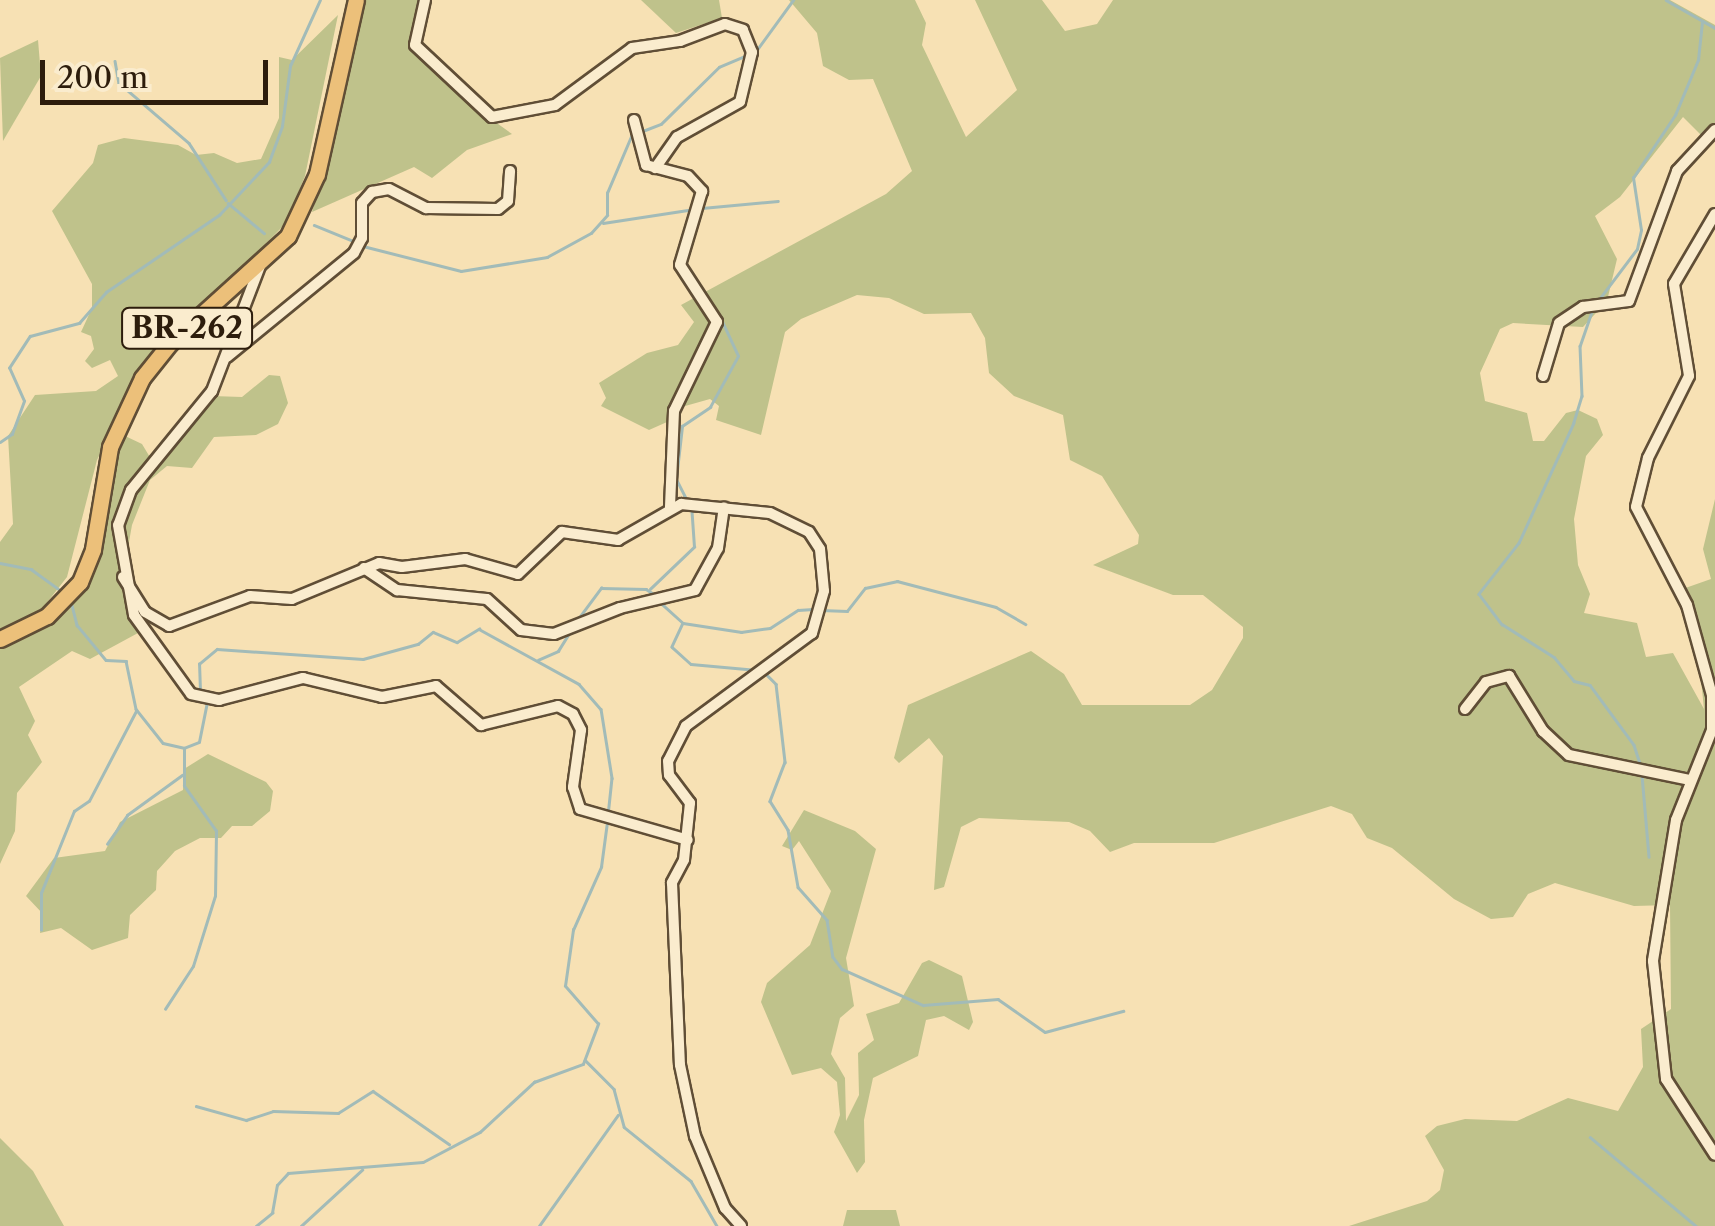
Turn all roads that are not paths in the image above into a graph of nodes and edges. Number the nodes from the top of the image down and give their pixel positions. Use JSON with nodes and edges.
{"nodes":[{"id":1,"x":356,"y":0,"type":"edge"},
{"id":2,"x":425,"y":0,"type":"edge"},
{"id":3,"x":634,"y":120,"type":"dead end"},
{"id":4,"x":1715,"y":130,"type":"edge"},
{"id":5,"x":654,"y":168,"type":"junction"},
{"id":6,"x":510,"y":171,"type":"dead end"},
{"id":7,"x":1715,"y":214,"type":"edge"},
{"id":8,"x":260,"y":266,"type":"junction"},
{"id":9,"x":226,"y":357,"type":"junction"},
{"id":10,"x":1543,"y":376,"type":"dead end"},
{"id":11,"x":724,"y":507,"type":"junction"},
{"id":12,"x":670,"y":508,"type":"junction"},
{"id":13,"x":364,"y":568,"type":"junction"},
{"id":14,"x":123,"y":577,"type":"junction"},
{"id":15,"x":0,"y":638,"type":"edge"},
{"id":16,"x":1466,"y":708,"type":"dead end"},
{"id":17,"x":1690,"y":780,"type":"junction"},
{"id":18,"x":688,"y":840,"type":"junction"},
{"id":19,"x":1715,"y":1155,"type":"edge"},
{"id":20,"x":741,"y":1226,"type":"edge"}],
"edges":[{"from":1,"to":8,"type":"highway","number":"BR-262"},
{"from":2,"to":5,"type":"street"},
{"from":3,"to":5,"type":"street"},
{"from":4,"to":10,"type":"street"},
{"from":5,"to":12,"type":"street"},
{"from":6,"to":9,"type":"street"},
{"from":7,"to":17,"type":"street"},
{"from":8,"to":9,"type":"street"},
{"from":8,"to":15,"type":"highway","number":"BR-262"},
{"from":9,"to":14,"type":"street"},
{"from":11,"to":12,"type":"street"},
{"from":11,"to":13,"type":"street"},
{"from":11,"to":18,"type":"street"},
{"from":12,"to":13,"type":"street"},
{"from":13,"to":14,"type":"street"},
{"from":14,"to":18,"type":"street"},
{"from":16,"to":17,"type":"street"},
{"from":17,"to":19,"type":"street"},
{"from":18,"to":20,"type":"street"}]}
